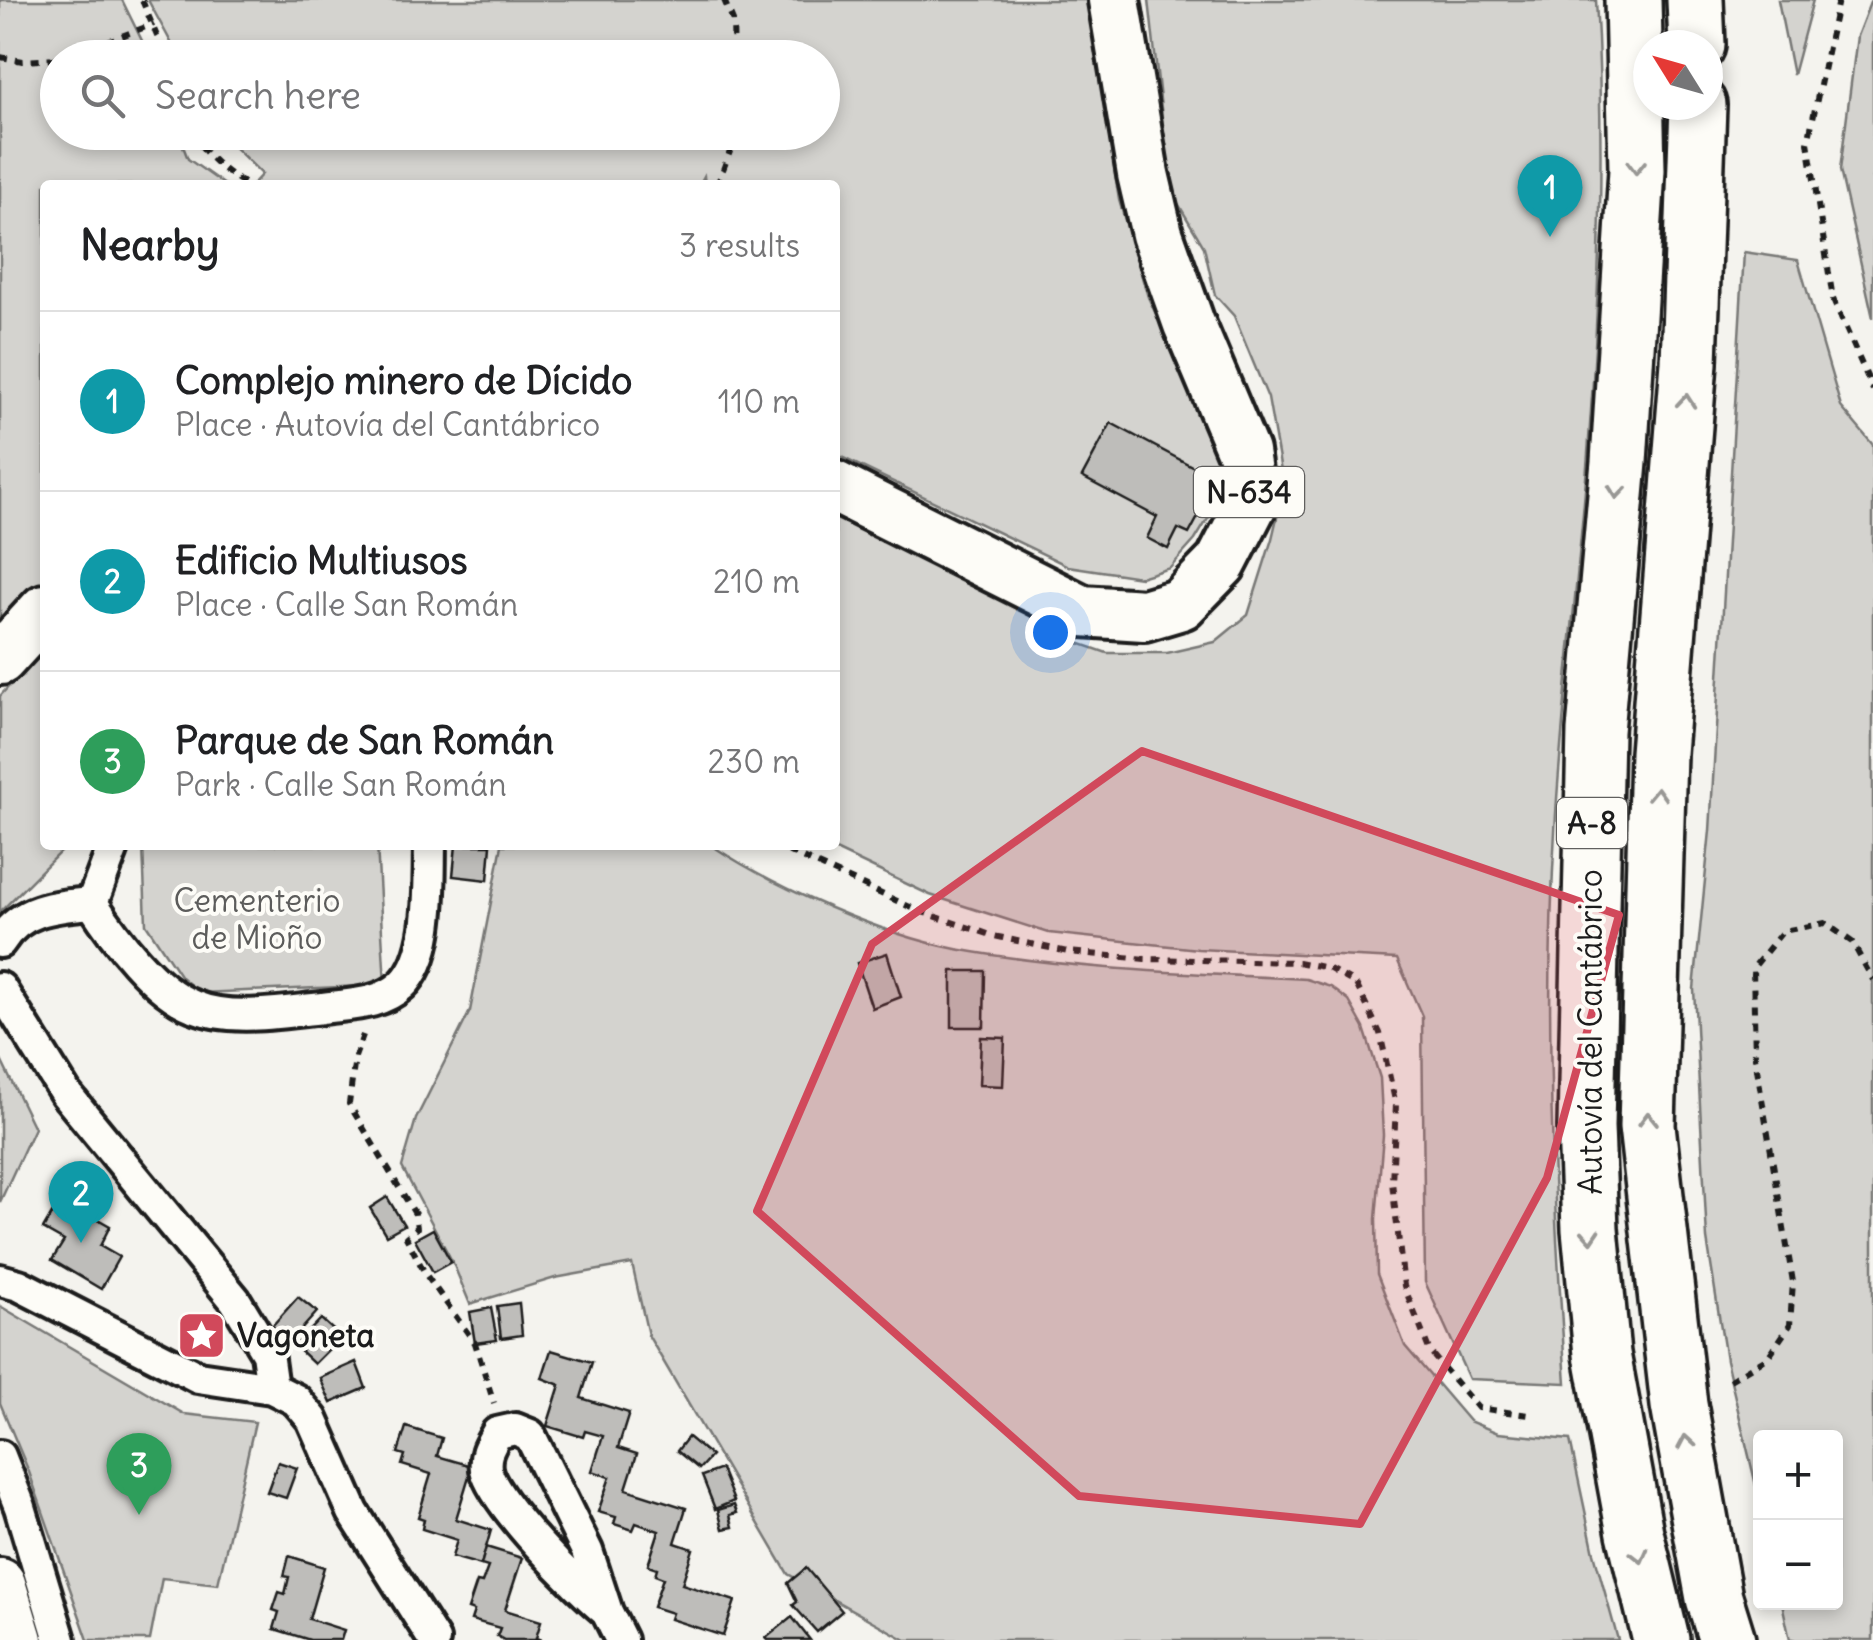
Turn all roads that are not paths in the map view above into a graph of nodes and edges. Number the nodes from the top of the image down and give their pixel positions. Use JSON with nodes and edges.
{"nodes":[{"id":1,"x":1114,"y":0,"type":"edge"},
{"id":2,"x":1633,"y":0,"type":"edge"},
{"id":3,"x":1695,"y":0,"type":"edge"},
{"id":4,"x":1696,"y":30,"type":"edge"},
{"id":5,"x":1697,"y":120,"type":"edge"},
{"id":6,"x":840,"y":491,"type":"edge"},
{"id":7,"x":40,"y":615,"type":"edge"},
{"id":8,"x":0,"y":659,"type":"edge"},
{"id":9,"x":112,"y":850,"type":"edge"},
{"id":10,"x":430,"y":850,"type":"edge"},
{"id":11,"x":92,"y":903,"type":"junction"},
{"id":12,"x":0,"y":942,"type":"edge"},
{"id":13,"x":0,"y":988,"type":"edge"},
{"id":14,"x":0,"y":1280,"type":"edge"},
{"id":15,"x":272,"y":1388,"type":"junction"},
{"id":16,"x":0,"y":1456,"type":"edge"},
{"id":17,"x":0,"y":1584,"type":"edge"},
{"id":18,"x":406,"y":1598,"type":"junction"},
{"id":19,"x":607,"y":1612,"type":"junction"},
{"id":20,"x":17,"y":1640,"type":"edge"},
{"id":21,"x":60,"y":1640,"type":"edge"},
{"id":22,"x":416,"y":1640,"type":"edge"},
{"id":23,"x":434,"y":1640,"type":"edge"},
{"id":24,"x":620,"y":1640,"type":"edge"},
{"id":25,"x":1661,"y":1640,"type":"edge"},
{"id":26,"x":1727,"y":1640,"type":"edge"}],
"edges":[{"from":1,"to":6,"type":"highway","number":"N-634"},
{"from":2,"to":25,"type":"highway","name":"Autovía del Cantábrico","number":"A-8","one_way":true},
{"from":3,"to":4,"type":"highway"},
{"from":26,"to":5,"type":"highway","name":"Autovía del Cantábrico","number":"A-8","one_way":true},
{"from":7,"to":8,"type":"highway"},
{"from":9,"to":11,"type":"street"},
{"from":10,"to":11,"type":"street"},
{"from":11,"to":12,"type":"street"},
{"from":13,"to":15,"type":"street"},
{"from":14,"to":15,"type":"street"},
{"from":15,"to":18,"type":"street"},
{"from":16,"to":21,"type":"street"},
{"from":17,"to":20,"type":"highway"},
{"from":18,"to":22,"type":"street"},
{"from":18,"to":23,"type":"street"},
{"from":19,"to":19,"type":"street"},
{"from":19,"to":24,"type":"street"}]}
